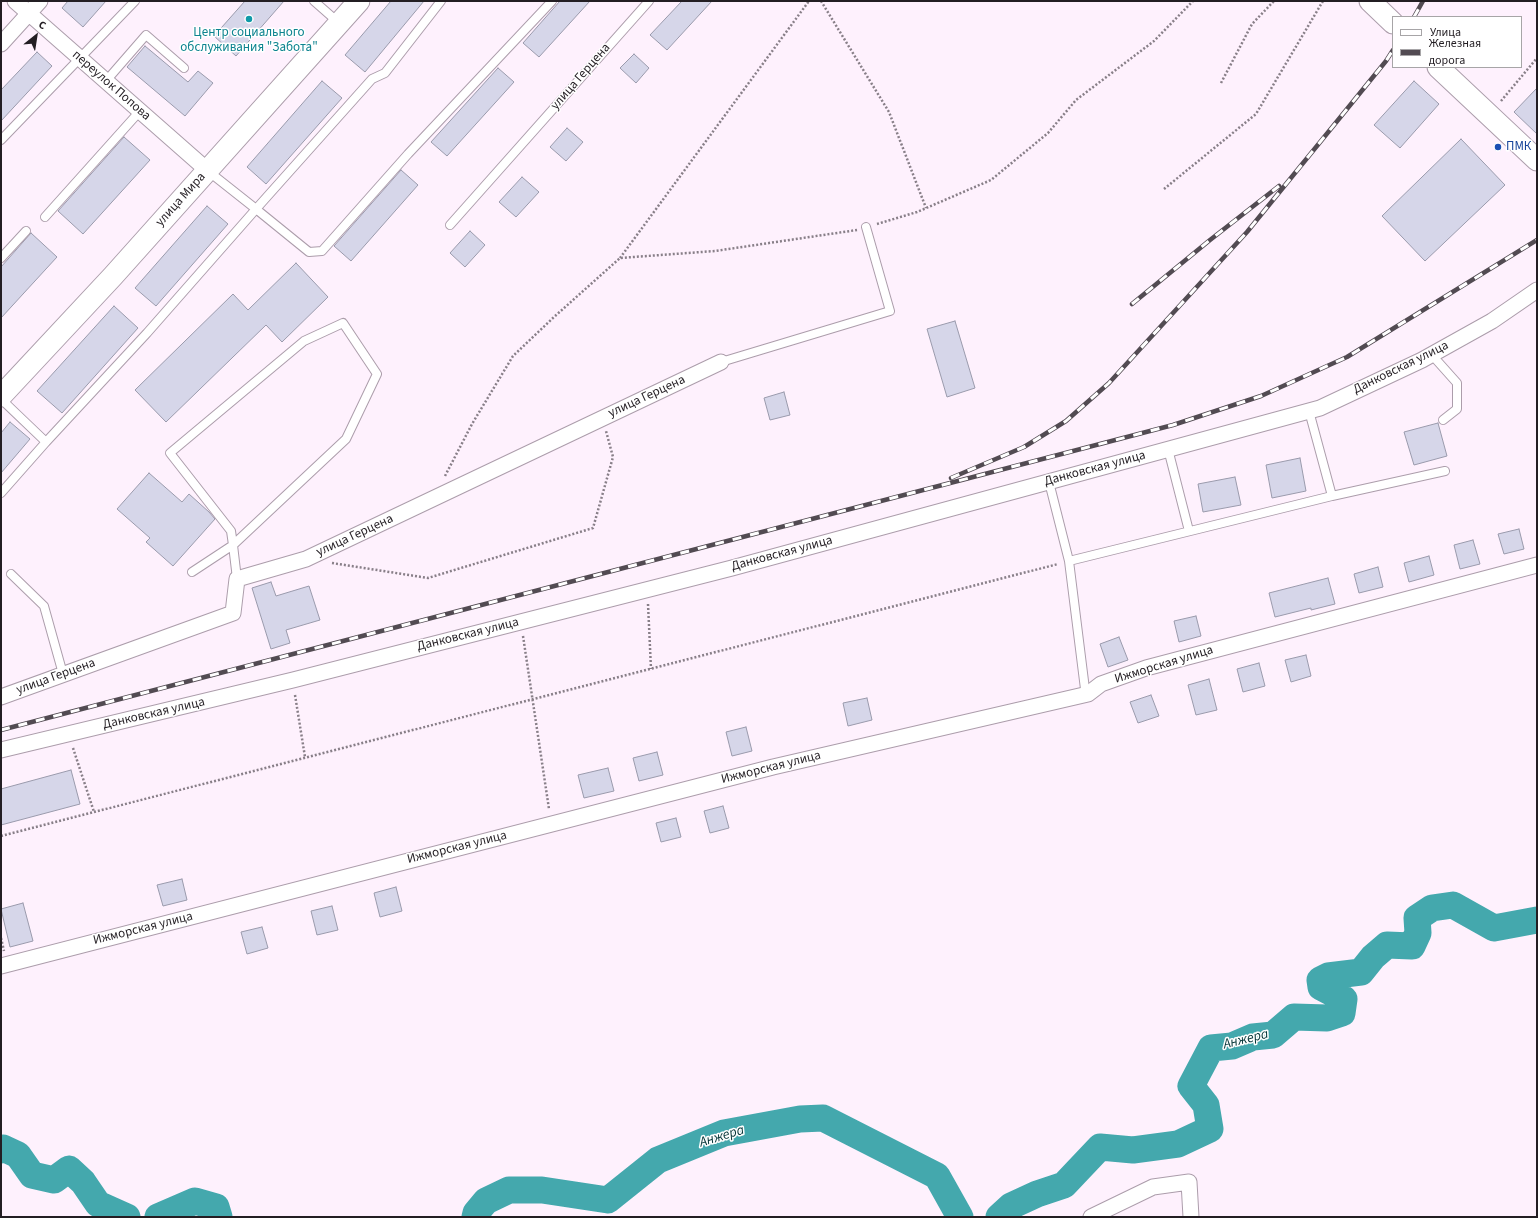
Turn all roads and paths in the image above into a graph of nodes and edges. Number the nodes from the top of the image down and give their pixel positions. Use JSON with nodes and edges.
{"nodes":[{"id":1,"x":16,"y":1,"type":"edge"},
{"id":2,"x":40,"y":1,"type":"edge"},
{"id":3,"x":135,"y":1,"type":"edge"},
{"id":4,"x":314,"y":1,"type":"edge"},
{"id":5,"x":359,"y":1,"type":"edge"},
{"id":6,"x":441,"y":1,"type":"edge"},
{"id":7,"x":552,"y":1,"type":"edge"},
{"id":8,"x":648,"y":1,"type":"edge"},
{"id":9,"x":809,"y":1,"type":"edge"},
{"id":10,"x":821,"y":1,"type":"edge"},
{"id":11,"x":1193,"y":1,"type":"edge"},
{"id":12,"x":1274,"y":1,"type":"edge"},
{"id":13,"x":1323,"y":1,"type":"edge"},
{"id":14,"x":1370,"y":1,"type":"edge"},
{"id":15,"x":29,"y":13,"type":"junction"},
{"id":16,"x":339,"y":23,"type":"junction"},
{"id":17,"x":1392,"y":23,"type":"edge"},
{"id":18,"x":1,"y":44,"type":"edge"},
{"id":19,"x":80,"y":58,"type":"junction"},
{"id":20,"x":1537,"y":58,"type":"edge"},
{"id":21,"x":184,"y":68,"type":"dead end"},
{"id":22,"x":1439,"y":68,"type":"edge"},
{"id":23,"x":106,"y":81,"type":"junction"},
{"id":24,"x":1221,"y":83,"type":"dead end"},
{"id":25,"x":140,"y":111,"type":"junction"},
{"id":26,"x":1489,"y":116,"type":"junction"},
{"id":27,"x":1,"y":140,"type":"edge"},
{"id":28,"x":1537,"y":160,"type":"edge"},
{"id":29,"x":207,"y":170,"type":"junction"},
{"id":30,"x":1164,"y":189,"type":"dead end"},
{"id":31,"x":926,"y":208,"type":"junction"},
{"id":32,"x":256,"y":209,"type":"junction"},
{"id":33,"x":45,"y":217,"type":"dead end"},
{"id":34,"x":450,"y":225,"type":"dead end"},
{"id":35,"x":866,"y":227,"type":"junction"},
{"id":36,"x":26,"y":232,"type":"dead end"},
{"id":37,"x":1,"y":258,"type":"edge"},
{"id":38,"x":620,"y":258,"type":"junction"},
{"id":39,"x":1537,"y":290,"type":"edge"},
{"id":40,"x":1432,"y":355,"type":"junction"},
{"id":41,"x":721,"y":362,"type":"joint"},
{"id":42,"x":1,"y":398,"type":"edge"},
{"id":43,"x":1309,"y":411,"type":"junction"},
{"id":44,"x":603,"y":418,"type":"junction"},
{"id":45,"x":1443,"y":420,"type":"dead end"},
{"id":46,"x":46,"y":442,"type":"junction"},
{"id":47,"x":1168,"y":449,"type":"junction"},
{"id":48,"x":1445,"y":471,"type":"dead end"},
{"id":49,"x":1049,"y":482,"type":"junction"},
{"id":50,"x":1,"y":493,"type":"edge"},
{"id":51,"x":1332,"y":496,"type":"junction"},
{"id":52,"x":433,"y":499,"type":"junction"},
{"id":53,"x":1189,"y":531,"type":"junction"},
{"id":54,"x":233,"y":545,"type":"junction"},
{"id":55,"x":306,"y":559,"type":"junction"},
{"id":56,"x":1069,"y":561,"type":"junction"},
{"id":57,"x":1537,"y":565,"type":"edge"},
{"id":58,"x":192,"y":572,"type":"dead end"},
{"id":59,"x":11,"y":574,"type":"dead end"},
{"id":60,"x":237,"y":579,"type":"junction"},
{"id":61,"x":648,"y":590,"type":"junction"},
{"id":62,"x":521,"y":622,"type":"junction"},
{"id":63,"x":651,"y":668,"type":"junction"},
{"id":64,"x":63,"y":674,"type":"junction"},
{"id":65,"x":292,"y":680,"type":"junction"},
{"id":66,"x":1,"y":696,"type":"edge"},
{"id":67,"x":1086,"y":697,"type":"junction"},
{"id":68,"x":533,"y":699,"type":"junction"},
{"id":69,"x":68,"y":734,"type":"junction"},
{"id":70,"x":1,"y":750,"type":"edge"},
{"id":71,"x":305,"y":757,"type":"junction"},
{"id":72,"x":94,"y":812,"type":"junction"},
{"id":73,"x":551,"y":824,"type":"junction"},
{"id":74,"x":1,"y":836,"type":"edge"},
{"id":75,"x":1,"y":966,"type":"edge"},
{"id":76,"x":1090,"y":1217,"type":"edge"},
{"id":77,"x":1191,"y":1217,"type":"edge"}],
"edges":[{"from":1,"to":15,"type":"street","name":"переулок Попова"},
{"from":2,"to":15,"type":"street"},
{"from":3,"to":19,"type":"lane"},
{"from":4,"to":16,"type":"lane"},
{"from":5,"to":16,"type":"main road","name":"улица Мира"},
{"from":6,"to":32,"type":"lane"},
{"from":7,"to":32,"type":"lane"},
{"from":8,"to":34,"type":"lane","name":"улица Герцена"},
{"from":9,"to":38,"type":"path"},
{"from":10,"to":31,"type":"path"},
{"from":11,"to":31,"type":"path"},
{"from":12,"to":24,"type":"path"},
{"from":13,"to":30,"type":"path"},
{"from":14,"to":17,"type":"main road"},
{"from":15,"to":18,"type":"street"},
{"from":15,"to":19,"type":"street","name":"переулок Попова"},
{"from":16,"to":29,"type":"main road","name":"улица Мира"},
{"from":19,"to":23,"type":"street","name":"переулок Попова"},
{"from":19,"to":27,"type":"lane"},
{"from":20,"to":26,"type":"path"},
{"from":21,"to":23,"type":"lane"},
{"from":22,"to":26,"type":"main road"},
{"from":23,"to":25,"type":"street","name":"переулок Попова"},
{"from":25,"to":29,"type":"street","name":"переулок Попова"},
{"from":25,"to":33,"type":"lane"},
{"from":26,"to":28,"type":"main road"},
{"from":29,"to":32,"type":"lane"},
{"from":29,"to":42,"type":"main road","name":"улица Мира"},
{"from":31,"to":35,"type":"path"},
{"from":32,"to":46,"type":"lane"},
{"from":35,"to":38,"type":"path"},
{"from":35,"to":41,"type":"lane"},
{"from":36,"to":37,"type":"lane"},
{"from":38,"to":52,"type":"path"},
{"from":39,"to":40,"type":"street","name":"Данковская улица"},
{"from":40,"to":43,"type":"street","name":"Данковская улица"},
{"from":40,"to":45,"type":"lane"},
{"from":41,"to":44,"type":"street","name":"улица Герцена"},
{"from":42,"to":46,"type":"lane"},
{"from":43,"to":47,"type":"street","name":"Данковская улица"},
{"from":43,"to":51,"type":"lane"},
{"from":44,"to":52,"type":"street","name":"улица Герцена"},
{"from":44,"to":55,"type":"path"},
{"from":46,"to":50,"type":"lane"},
{"from":47,"to":49,"type":"street","name":"Данковская улица"},
{"from":47,"to":53,"type":"lane"},
{"from":48,"to":51,"type":"lane"},
{"from":49,"to":56,"type":"lane"},
{"from":49,"to":61,"type":"street","name":"Данковская улица"},
{"from":51,"to":53,"type":"lane"},
{"from":52,"to":55,"type":"street","name":"улица Герцена"},
{"from":53,"to":56,"type":"lane"},
{"from":54,"to":54,"type":"lane"},
{"from":54,"to":58,"type":"lane"},
{"from":54,"to":60,"type":"lane"},
{"from":55,"to":60,"type":"street","name":"улица Герцена"},
{"from":56,"to":63,"type":"path"},
{"from":56,"to":67,"type":"lane"},
{"from":57,"to":67,"type":"street","name":"Ижморская улица"},
{"from":59,"to":64,"type":"lane"},
{"from":60,"to":64,"type":"street","name":"улица Герцена"},
{"from":61,"to":62,"type":"street","name":"Данковская улица"},
{"from":61,"to":63,"type":"path"},
{"from":62,"to":65,"type":"street","name":"Данковская улица"},
{"from":62,"to":68,"type":"path"},
{"from":63,"to":68,"type":"path"},
{"from":64,"to":66,"type":"street","name":"улица Герцена"},
{"from":65,"to":69,"type":"street","name":"Данковская улица"},
{"from":65,"to":71,"type":"path"},
{"from":67,"to":73,"type":"street","name":"Ижморская улица"},
{"from":68,"to":71,"type":"path"},
{"from":68,"to":73,"type":"path"},
{"from":69,"to":70,"type":"street","name":"Данковская улица"},
{"from":69,"to":72,"type":"path"},
{"from":71,"to":72,"type":"path"},
{"from":72,"to":74,"type":"path"},
{"from":73,"to":75,"type":"street","name":"Ижморская улица"},
{"from":76,"to":77,"type":"street"}]}
